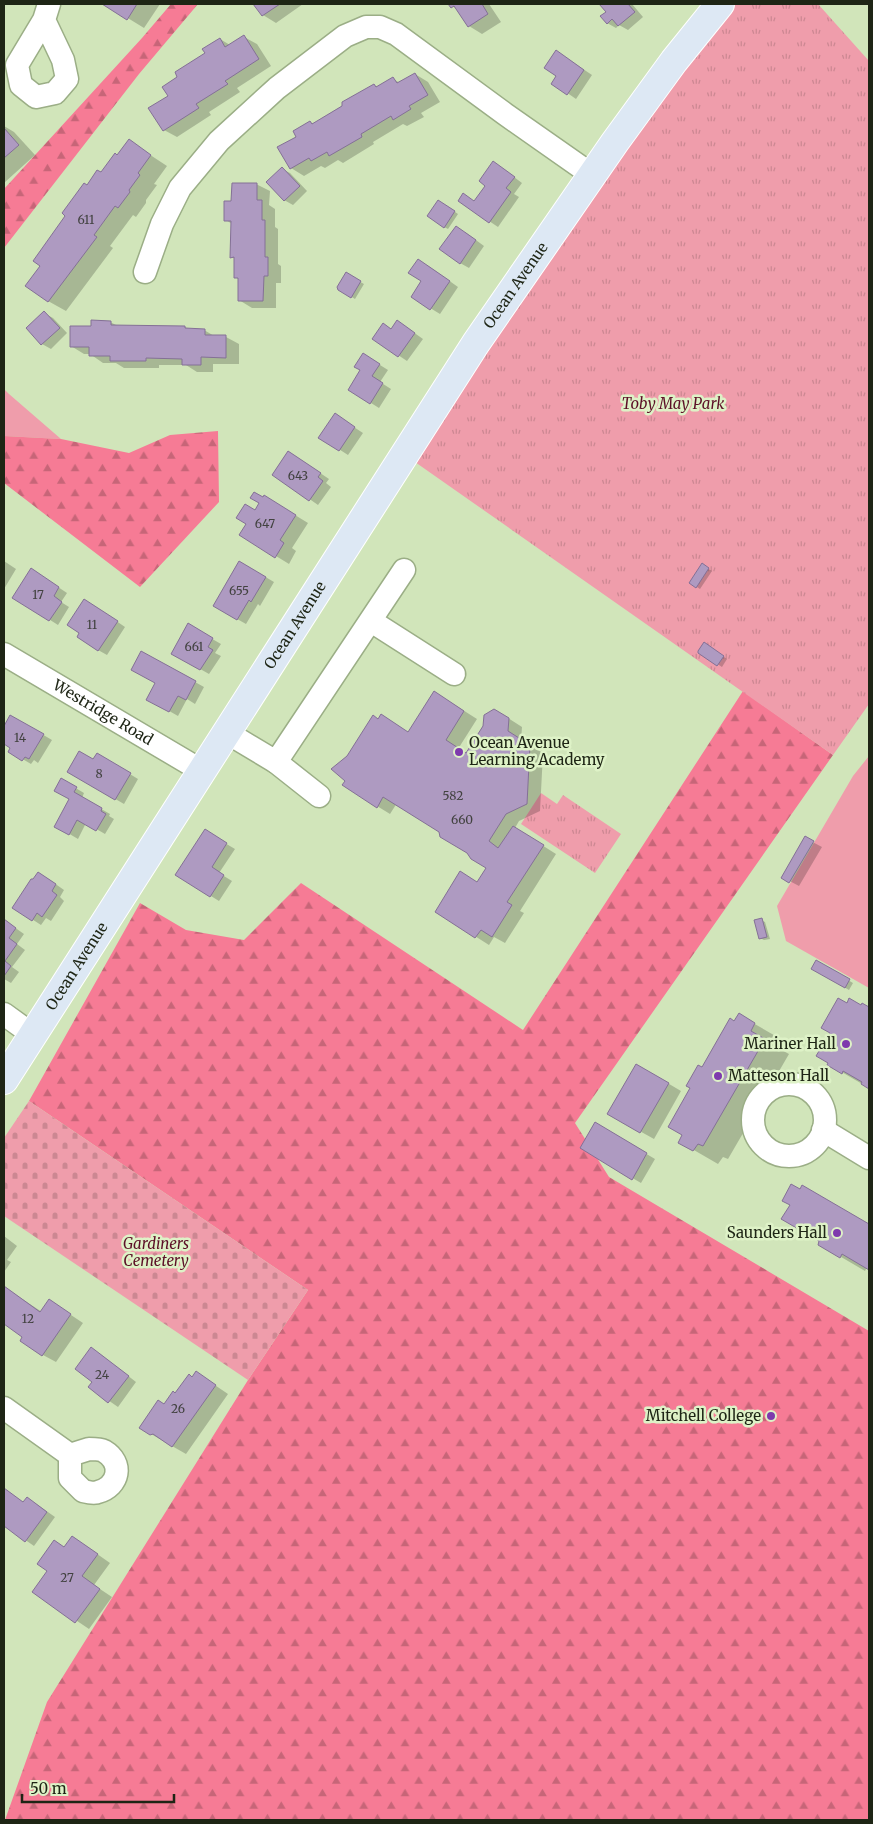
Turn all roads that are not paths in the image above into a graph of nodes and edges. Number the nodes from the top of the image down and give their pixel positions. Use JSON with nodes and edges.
{"nodes":[{"id":1,"x":720,"y":4,"type":"edge"},
{"id":2,"x":592,"y":175,"type":"junction"},
{"id":3,"x":145,"y":272,"type":"dead end"},
{"id":4,"x":404,"y":570,"type":"dead end"},
{"id":5,"x":371,"y":620,"type":"junction"},
{"id":6,"x":4,"y":654,"type":"edge"},
{"id":7,"x":454,"y":674,"type":"dead end"},
{"id":8,"x":226,"y":732,"type":"junction"},
{"id":9,"x":276,"y":762,"type":"junction"},
{"id":10,"x":202,"y":771,"type":"junction"},
{"id":11,"x":319,"y":796,"type":"dead end"},
{"id":12,"x":4,"y":1014,"type":"edge"},
{"id":13,"x":33,"y":1035,"type":"junction"},
{"id":14,"x":4,"y":1080,"type":"edge"},
{"id":15,"x":823,"y":1130,"type":"dead end"},
{"id":16,"x":869,"y":1158,"type":"edge"},
{"id":17,"x":4,"y":1408,"type":"edge"},
{"id":18,"x":70,"y":1455,"type":"dead end"}],
"edges":[{"from":1,"to":2,"type":"main road","name":"Ocean Avenue"},
{"from":2,"to":3,"type":"street"},
{"from":2,"to":8,"type":"main road","name":"Ocean Avenue"},
{"from":4,"to":5,"type":"street"},
{"from":5,"to":7,"type":"street"},
{"from":5,"to":9,"type":"street"},
{"from":6,"to":10,"type":"street","name":"Westridge Road"},
{"from":8,"to":9,"type":"street"},
{"from":8,"to":10,"type":"main road","name":"Ocean Avenue"},
{"from":9,"to":11,"type":"street"},
{"from":10,"to":13,"type":"main road","name":"Ocean Avenue"},
{"from":12,"to":13,"type":"street"},
{"from":13,"to":14,"type":"main road","name":"Ocean Avenue"},
{"from":15,"to":16,"type":"street"},
{"from":17,"to":18,"type":"street"}]}
